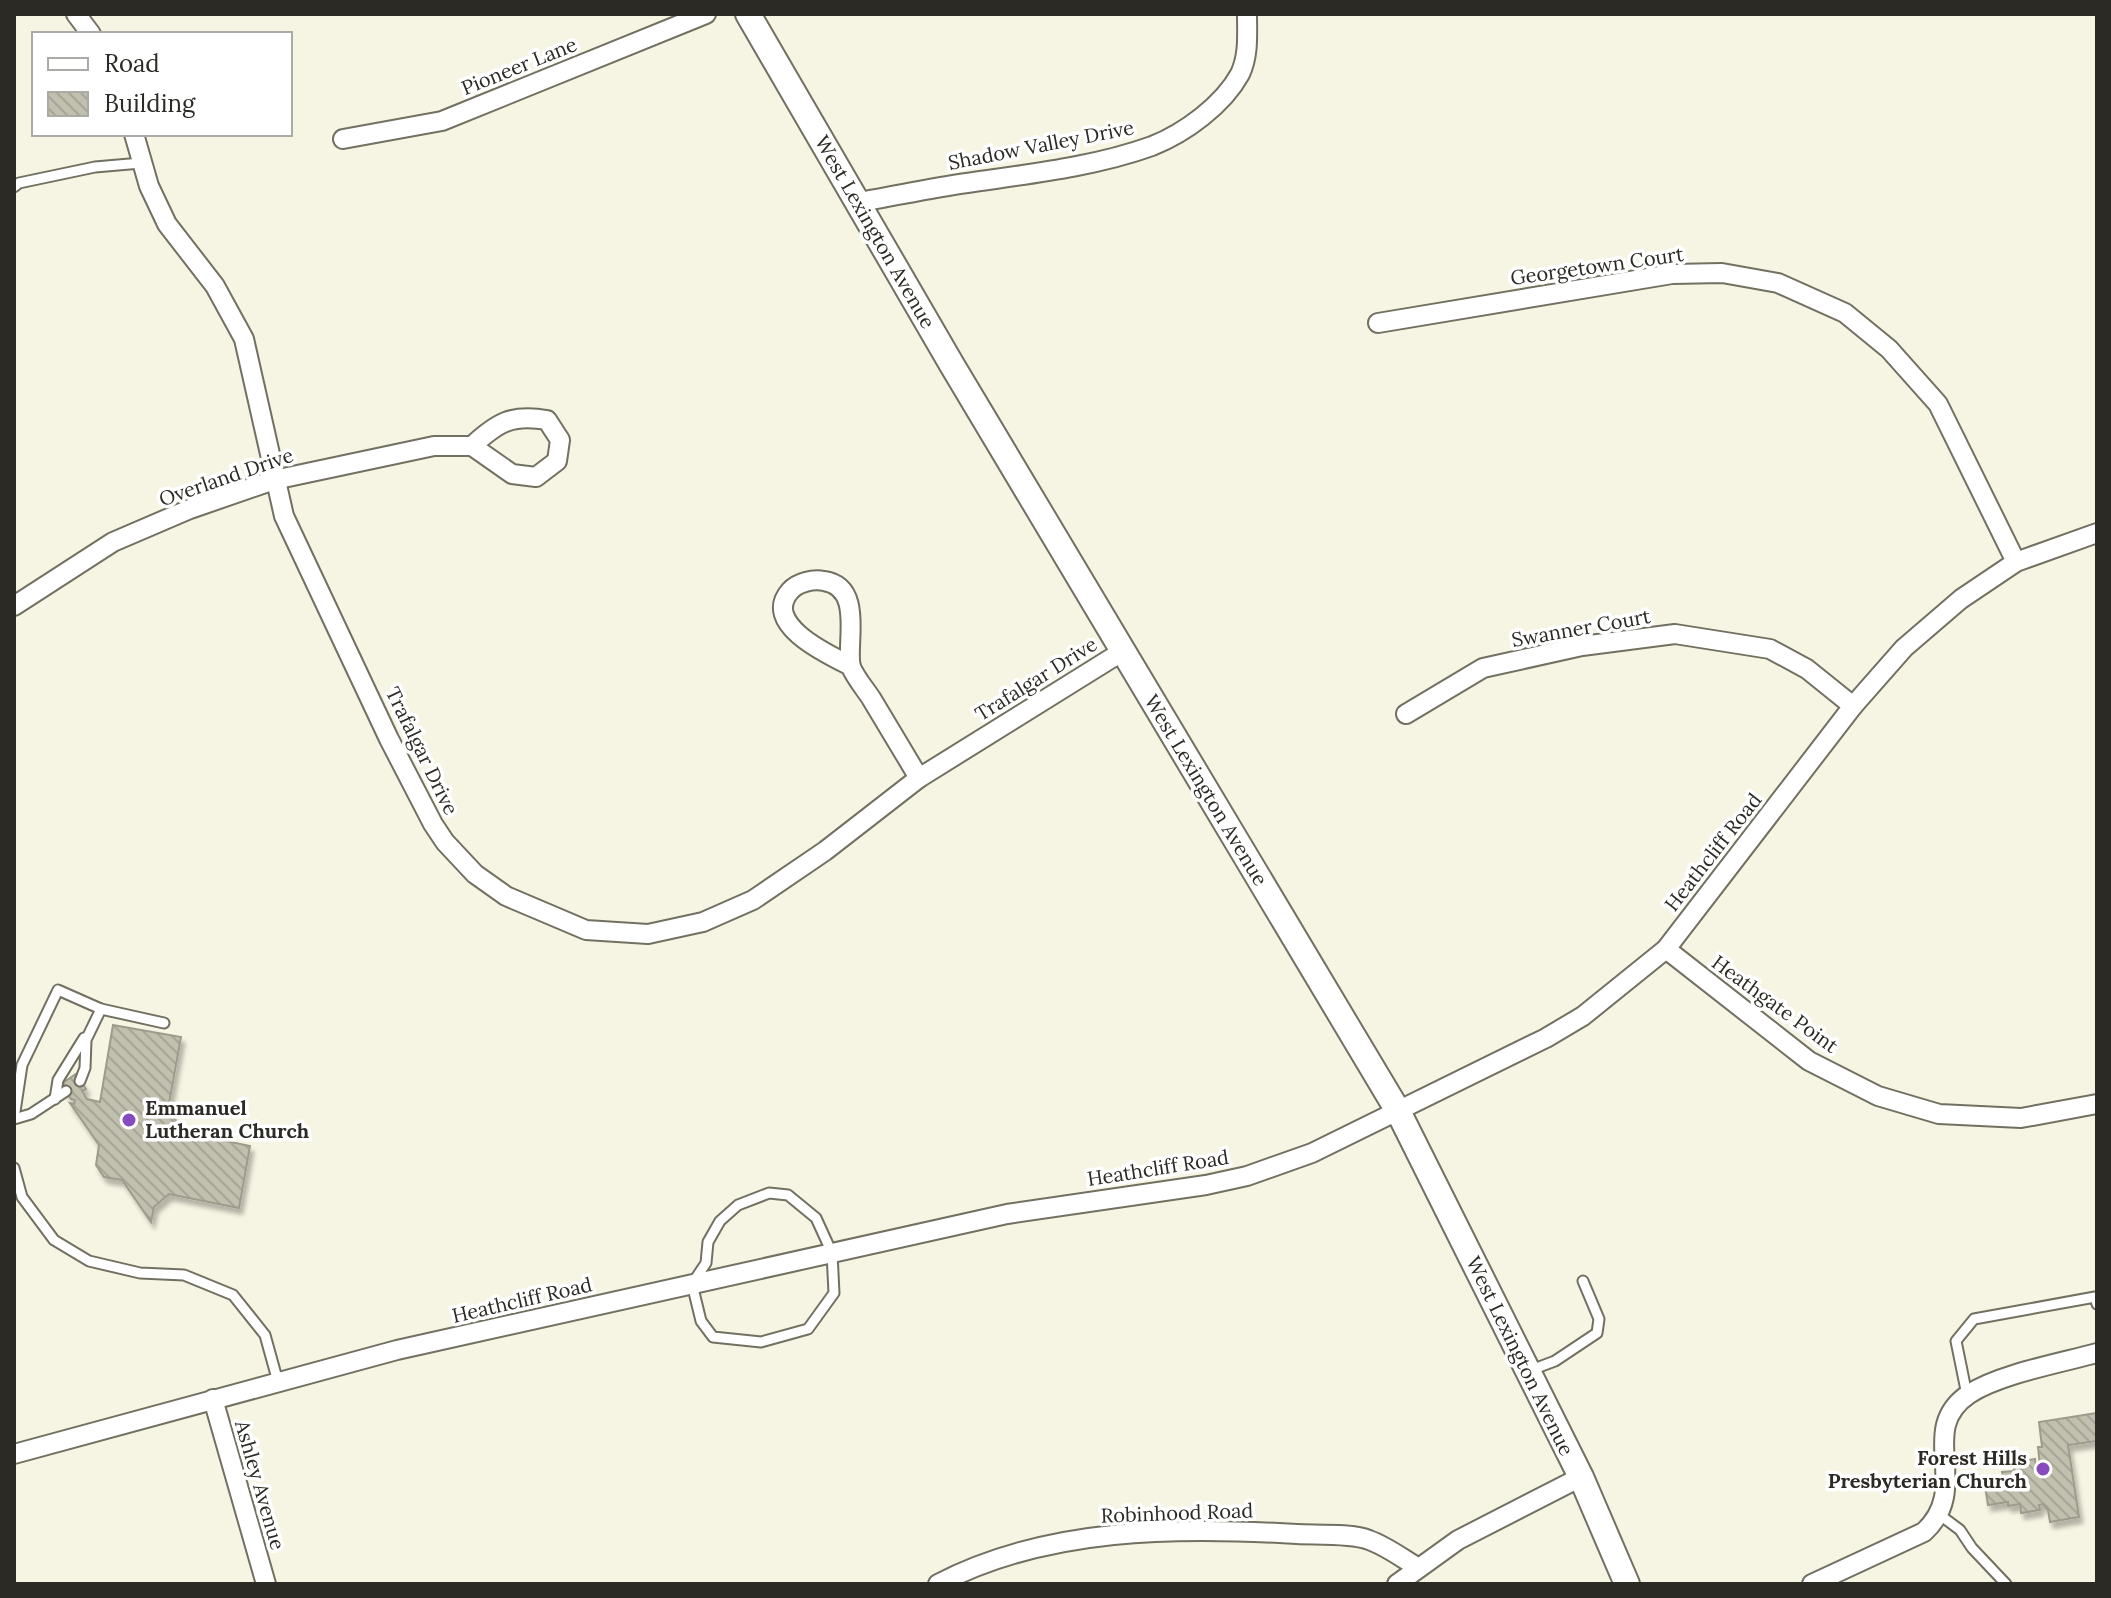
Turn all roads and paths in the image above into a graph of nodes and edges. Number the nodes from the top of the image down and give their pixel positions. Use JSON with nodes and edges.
{"nodes":[{"id":1,"x":76,"y":14,"type":"edge"},
{"id":2,"x":706,"y":14,"type":"edge"},
{"id":3,"x":748,"y":14,"type":"edge"},
{"id":4,"x":1247,"y":14,"type":"edge"},
{"id":5,"x":90,"y":32,"type":"edge"},
{"id":6,"x":134,"y":136,"type":"edge"},
{"id":7,"x":343,"y":139,"type":"dead end"},
{"id":8,"x":141,"y":163,"type":"junction"},
{"id":9,"x":14,"y":187,"type":"edge"},
{"id":10,"x":859,"y":202,"type":"junction"},
{"id":11,"x":1378,"y":323,"type":"dead end"},
{"id":12,"x":472,"y":446,"type":"junction"},
{"id":13,"x":274,"y":480,"type":"junction"},
{"id":14,"x":2097,"y":533,"type":"edge"},
{"id":15,"x":2016,"y":562,"type":"junction"},
{"id":16,"x":14,"y":606,"type":"edge"},
{"id":17,"x":1123,"y":651,"type":"junction"},
{"id":18,"x":851,"y":666,"type":"junction"},
{"id":19,"x":1853,"y":706,"type":"junction"},
{"id":20,"x":1406,"y":714,"type":"dead end"},
{"id":21,"x":919,"y":778,"type":"junction"},
{"id":22,"x":1666,"y":949,"type":"junction"},
{"id":23,"x":101,"y":1009,"type":"junction"},
{"id":24,"x":164,"y":1023,"type":"dead end"},
{"id":25,"x":89,"y":1031,"type":"junction"},
{"id":26,"x":80,"y":1081,"type":"dead end"},
{"id":27,"x":66,"y":1091,"type":"dead end"},
{"id":28,"x":55,"y":1099,"type":"junction"},
{"id":29,"x":2097,"y":1104,"type":"edge"},
{"id":30,"x":1398,"y":1111,"type":"junction"},
{"id":31,"x":14,"y":1119,"type":"edge"},
{"id":32,"x":14,"y":1168,"type":"edge"},
{"id":33,"x":832,"y":1253,"type":"junction"},
{"id":34,"x":1583,"y":1281,"type":"dead end"},
{"id":35,"x":692,"y":1284,"type":"junction"},
{"id":36,"x":2096,"y":1299,"type":"edge"},
{"id":37,"x":2097,"y":1353,"type":"edge"},
{"id":38,"x":1528,"y":1372,"type":"junction"},
{"id":39,"x":278,"y":1382,"type":"junction"},
{"id":40,"x":1967,"y":1395,"type":"junction"},
{"id":41,"x":213,"y":1399,"type":"junction"},
{"id":42,"x":14,"y":1454,"type":"edge"},
{"id":43,"x":1581,"y":1477,"type":"junction"},
{"id":44,"x":1940,"y":1515,"type":"junction"},
{"id":45,"x":1420,"y":1575,"type":"edge"},
{"id":46,"x":266,"y":1584,"type":"edge"},
{"id":47,"x":938,"y":1584,"type":"edge"},
{"id":48,"x":1397,"y":1584,"type":"edge"},
{"id":49,"x":1627,"y":1584,"type":"edge"},
{"id":50,"x":1812,"y":1584,"type":"edge"},
{"id":51,"x":2006,"y":1584,"type":"edge"}],
"edges":[{"from":1,"to":5,"type":"street"},
{"from":2,"to":7,"type":"street","name":"Pioneer Lane"},
{"from":3,"to":10,"type":"street","name":"West Lexington Avenue"},
{"from":4,"to":10,"type":"street","name":"Shadow Valley Drive"},
{"from":6,"to":8,"type":"street","name":"Trafalgar Drive"},
{"from":8,"to":9,"type":"lane"},
{"from":8,"to":13,"type":"street","name":"Trafalgar Drive"},
{"from":10,"to":17,"type":"street","name":"West Lexington Avenue"},
{"from":11,"to":15,"type":"street","name":"Georgetown Court"},
{"from":12,"to":12,"type":"street"},
{"from":12,"to":13,"type":"street","name":"Overland Drive"},
{"from":13,"to":16,"type":"street","name":"Overland Drive"},
{"from":13,"to":21,"type":"street","name":"Trafalgar Drive"},
{"from":14,"to":15,"type":"street","name":"Heathcliff Road"},
{"from":15,"to":19,"type":"street","name":"Heathcliff Road"},
{"from":17,"to":21,"type":"street","name":"Trafalgar Drive"},
{"from":17,"to":30,"type":"street","name":"West Lexington Avenue"},
{"from":18,"to":18,"type":"street"},
{"from":18,"to":21,"type":"street"},
{"from":19,"to":20,"type":"street","name":"Swanner Court"},
{"from":19,"to":22,"type":"street","name":"Heathcliff Road"},
{"from":22,"to":29,"type":"street","name":"Heathgate Point"},
{"from":22,"to":30,"type":"street","name":"Heathcliff Road"},
{"from":23,"to":24,"type":"lane"},
{"from":23,"to":25,"type":"lane"},
{"from":23,"to":31,"type":"lane"},
{"from":25,"to":26,"type":"lane"},
{"from":25,"to":28,"type":"lane"},
{"from":27,"to":28,"type":"lane"},
{"from":28,"to":31,"type":"lane"},
{"from":30,"to":33,"type":"street","name":"Heathcliff Road"},
{"from":30,"to":38,"type":"street","name":"West Lexington Avenue"},
{"from":32,"to":39,"type":"lane"},
{"from":33,"to":35,"type":"street","name":"Heathcliff Road"},
{"from":33,"to":35,"type":"lane"},
{"from":33,"to":35,"type":"lane"},
{"from":34,"to":38,"type":"lane"},
{"from":35,"to":39,"type":"street","name":"Heathcliff Road"},
{"from":36,"to":40,"type":"lane"},
{"from":37,"to":40,"type":"street"},
{"from":38,"to":43,"type":"street","name":"West Lexington Avenue"},
{"from":39,"to":41,"type":"street","name":"Heathcliff Road"},
{"from":40,"to":44,"type":"street"},
{"from":41,"to":42,"type":"street","name":"Heathcliff Road"},
{"from":41,"to":46,"type":"street","name":"Ashley Avenue"},
{"from":43,"to":45,"type":"street"},
{"from":43,"to":49,"type":"street","name":"West Lexington Avenue"},
{"from":44,"to":50,"type":"street"},
{"from":44,"to":51,"type":"lane"},
{"from":45,"to":47,"type":"street","name":"Robinhood Road"},
{"from":45,"to":48,"type":"street"}]}
